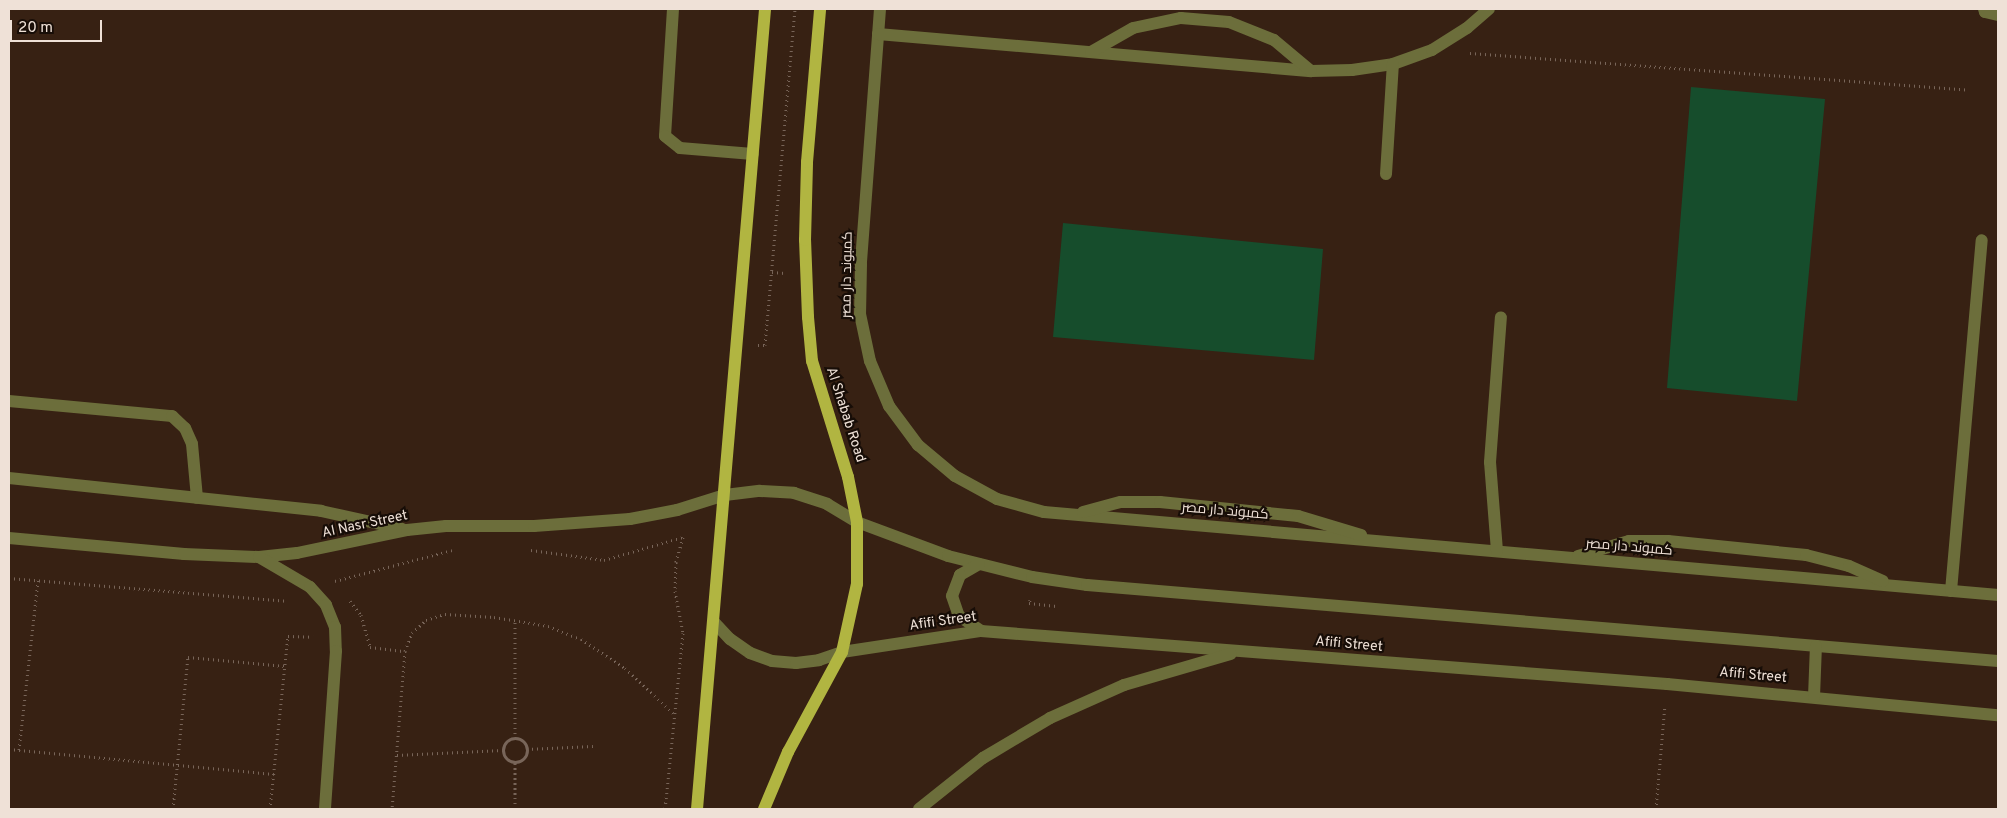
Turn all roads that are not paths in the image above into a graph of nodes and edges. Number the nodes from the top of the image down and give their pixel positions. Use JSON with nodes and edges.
{"nodes":[{"id":1,"x":674,"y":9,"type":"edge"},
{"id":2,"x":765,"y":9,"type":"edge"},
{"id":3,"x":820,"y":9,"type":"edge"},
{"id":4,"x":880,"y":9,"type":"edge"},
{"id":5,"x":1489,"y":9,"type":"edge"},
{"id":6,"x":1984,"y":9,"type":"edge"},
{"id":7,"x":1998,"y":15,"type":"edge"},
{"id":8,"x":878,"y":34,"type":"junction"},
{"id":9,"x":1091,"y":52,"type":"junction"},
{"id":10,"x":1393,"y":64,"type":"junction"},
{"id":11,"x":1311,"y":71,"type":"junction"},
{"id":12,"x":753,"y":154,"type":"junction"},
{"id":13,"x":1386,"y":174,"type":"dead end"},
{"id":14,"x":1982,"y":240,"type":"dead end"},
{"id":15,"x":1501,"y":317,"type":"dead end"},
{"id":16,"x":9,"y":401,"type":"edge"},
{"id":17,"x":9,"y":478,"type":"edge"},
{"id":18,"x":725,"y":495,"type":"junction"},
{"id":19,"x":197,"y":498,"type":"junction"},
{"id":20,"x":1074,"y":514,"type":"junction"},
{"id":21,"x":857,"y":522,"type":"junction"},
{"id":22,"x":407,"y":530,"type":"junction"},
{"id":23,"x":9,"y":538,"type":"edge"},
{"id":24,"x":1377,"y":541,"type":"junction"},
{"id":25,"x":1497,"y":551,"type":"junction"},
{"id":26,"x":259,"y":556,"type":"junction"},
{"id":27,"x":1572,"y":558,"type":"junction"},
{"id":28,"x":979,"y":564,"type":"junction"},
{"id":29,"x":1894,"y":586,"type":"junction"},
{"id":30,"x":1951,"y":591,"type":"junction"},
{"id":31,"x":1998,"y":595,"type":"edge"},
{"id":32,"x":714,"y":622,"type":"junction"},
{"id":33,"x":982,"y":631,"type":"junction"},
{"id":34,"x":1816,"y":646,"type":"junction"},
{"id":35,"x":1240,"y":651,"type":"junction"},
{"id":36,"x":842,"y":652,"type":"junction"},
{"id":37,"x":1998,"y":661,"type":"edge"},
{"id":38,"x":1814,"y":697,"type":"junction"},
{"id":39,"x":1998,"y":715,"type":"edge"},
{"id":40,"x":325,"y":809,"type":"edge"},
{"id":41,"x":697,"y":809,"type":"edge"},
{"id":42,"x":764,"y":809,"type":"edge"},
{"id":43,"x":919,"y":809,"type":"edge"}],
"edges":[{"from":1,"to":12,"type":"street"},
{"from":2,"to":12,"type":"main road"},
{"from":3,"to":21,"type":"main road","name":"Al Shabab Road"},
{"from":4,"to":8,"type":"street","name":"كمبوند دار مصر"},
{"from":5,"to":10,"type":"street"},
{"from":6,"to":7,"type":"street"},
{"from":8,"to":9,"type":"street"},
{"from":8,"to":20,"type":"street","name":"كمبوند دار مصر"},
{"from":9,"to":11,"type":"street"},
{"from":9,"to":11,"type":"street"},
{"from":10,"to":11,"type":"street"},
{"from":10,"to":13,"type":"street"},
{"from":12,"to":18,"type":"main road"},
{"from":14,"to":30,"type":"street"},
{"from":15,"to":25,"type":"street"},
{"from":16,"to":19,"type":"street"},
{"from":17,"to":19,"type":"street"},
{"from":18,"to":21,"type":"street"},
{"from":18,"to":22,"type":"street","name":"Al Nasr Street"},
{"from":18,"to":32,"type":"main road"},
{"from":19,"to":22,"type":"street"},
{"from":20,"to":24,"type":"street","name":"كمبوند دار مصر"},
{"from":20,"to":24,"type":"street"},
{"from":21,"to":28,"type":"street"},
{"from":21,"to":36,"type":"main road","name":"Al Shabab Road"},
{"from":22,"to":26,"type":"street","name":"Al Nasr Street"},
{"from":23,"to":26,"type":"street","name":"Al Nasr Street"},
{"from":24,"to":25,"type":"street","name":"كمبوند دار مصر"},
{"from":25,"to":27,"type":"street","name":"كمبوند دار مصر"},
{"from":26,"to":40,"type":"street"},
{"from":27,"to":29,"type":"street","name":"كمبوند دار مصر"},
{"from":27,"to":29,"type":"street"},
{"from":28,"to":33,"type":"street"},
{"from":28,"to":34,"type":"street"},
{"from":29,"to":30,"type":"street","name":"كمبوند دار مصر"},
{"from":30,"to":31,"type":"street","name":"كمبوند دار مصر"},
{"from":32,"to":36,"type":"street","name":"Afifi Street"},
{"from":32,"to":41,"type":"main road"},
{"from":33,"to":35,"type":"street","name":"Afifi Street"},
{"from":33,"to":36,"type":"street","name":"Afifi Street"},
{"from":34,"to":37,"type":"street"},
{"from":34,"to":38,"type":"street"},
{"from":35,"to":38,"type":"street","name":"Afifi Street"},
{"from":35,"to":43,"type":"street"},
{"from":36,"to":42,"type":"main road","name":"Al Shabab Road"},
{"from":38,"to":39,"type":"street","name":"Afifi Street"}]}
